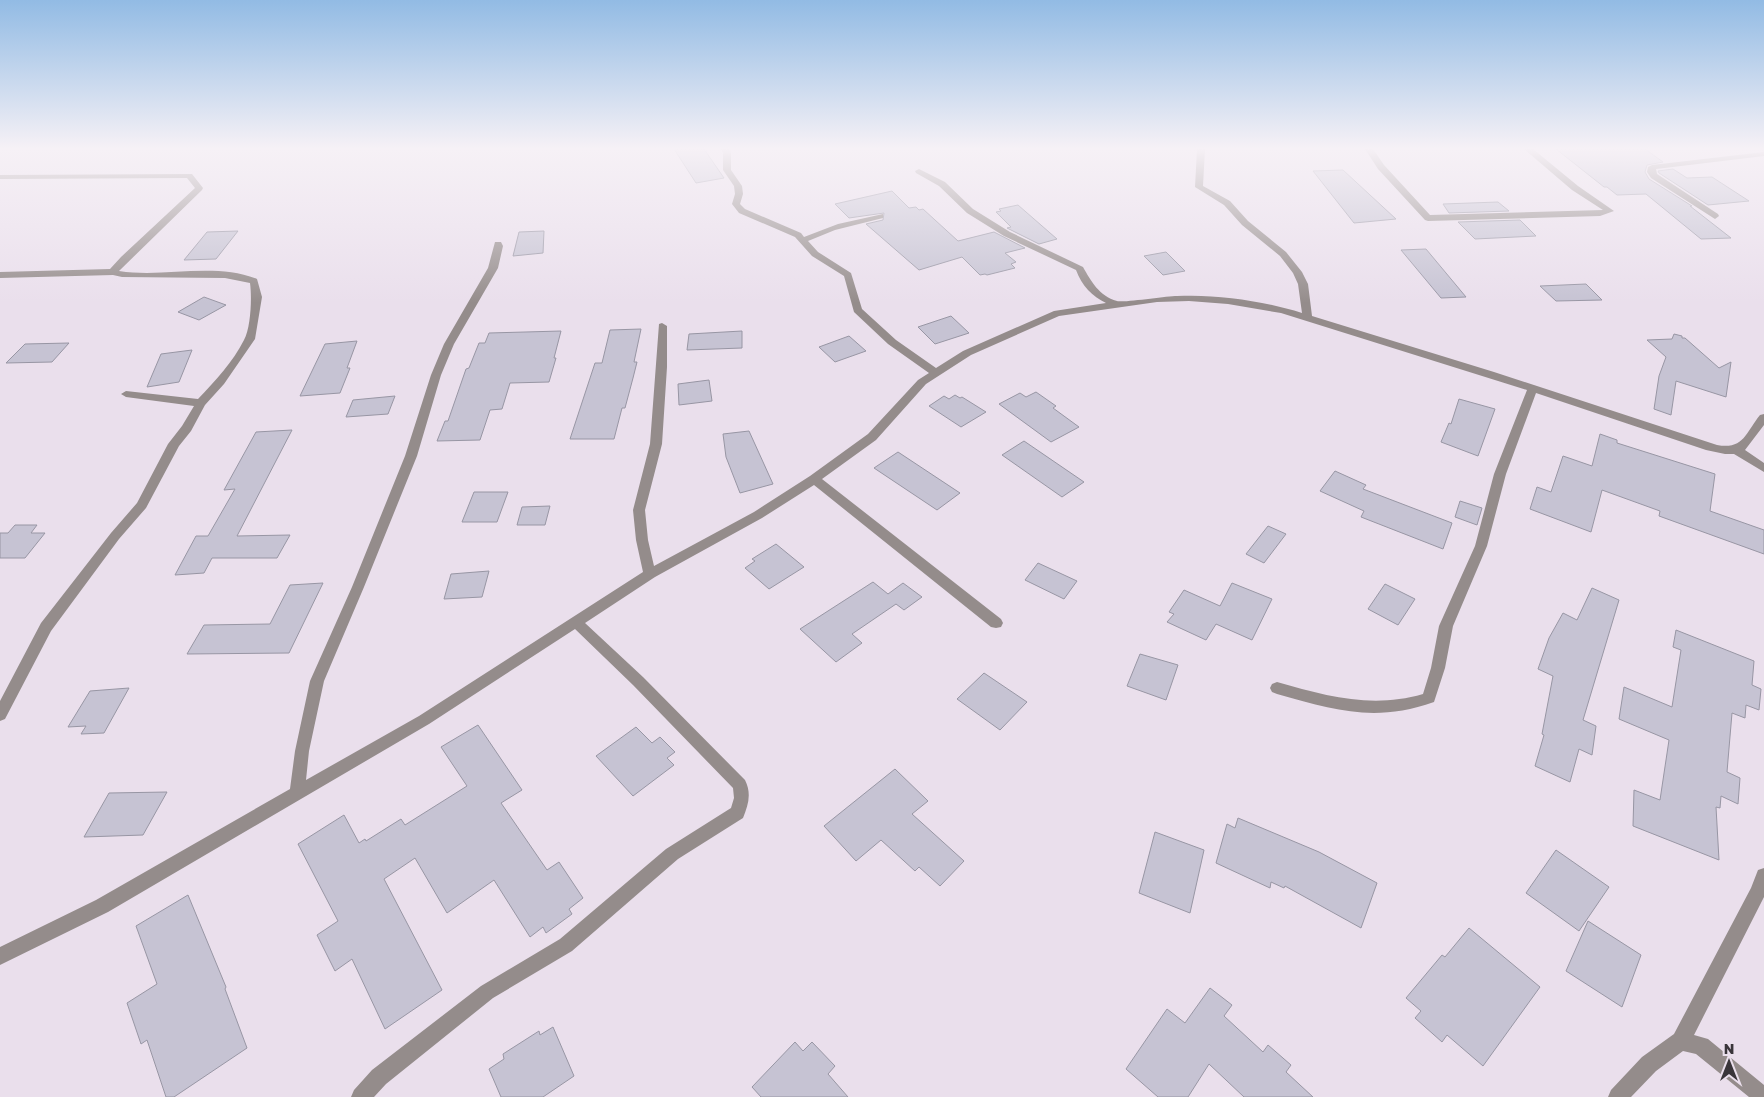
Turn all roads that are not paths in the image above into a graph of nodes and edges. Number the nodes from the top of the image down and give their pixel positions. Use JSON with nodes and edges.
{"nodes":[{"id":1,"x":186,"y":200,"type":"edge"},
{"id":2,"x":737,"y":200,"type":"edge"},
{"id":3,"x":959,"y":200,"type":"edge"},
{"id":4,"x":1223,"y":200,"type":"edge"},
{"id":5,"x":1412,"y":200,"type":"edge"},
{"id":6,"x":1594,"y":200,"type":"edge"},
{"id":7,"x":1691,"y":200,"type":"edge"},
{"id":8,"x":880,"y":216,"type":"dead end"},
{"id":9,"x":1715,"y":216,"type":"dead end"},
{"id":10,"x":804,"y":240,"type":"junction"},
{"id":11,"x":498,"y":244,"type":"dead end"},
{"id":12,"x":113,"y":272,"type":"junction"},
{"id":13,"x":0,"y":275,"type":"edge"},
{"id":14,"x":1115,"y":304,"type":"junction"},
{"id":15,"x":1307,"y":317,"type":"junction"},
{"id":16,"x":662,"y":326,"type":"dead end"},
{"id":17,"x":936,"y":373,"type":"junction"},
{"id":18,"x":1533,"y":388,"type":"junction"},
{"id":19,"x":126,"y":394,"type":"dead end"},
{"id":20,"x":201,"y":403,"type":"junction"},
{"id":21,"x":1764,"y":417,"type":"edge"},
{"id":22,"x":1735,"y":449,"type":"junction"},
{"id":23,"x":1764,"y":468,"type":"edge"},
{"id":24,"x":814,"y":479,"type":"junction"},
{"id":25,"x":650,"y":574,"type":"junction"},
{"id":26,"x":576,"y":622,"type":"junction"},
{"id":27,"x":996,"y":623,"type":"dead end"},
{"id":28,"x":1277,"y":688,"type":"dead end"},
{"id":29,"x":0,"y":715,"type":"edge"},
{"id":30,"x":297,"y":792,"type":"junction"},
{"id":31,"x":1764,"y":876,"type":"edge"},
{"id":32,"x":0,"y":956,"type":"edge"},
{"id":33,"x":1682,"y":1041,"type":"junction"},
{"id":34,"x":361,"y":1097,"type":"edge"},
{"id":35,"x":1618,"y":1097,"type":"edge"},
{"id":36,"x":1764,"y":1097,"type":"edge"}],
"edges":[{"from":1,"to":12,"type":"street"},
{"from":2,"to":10,"type":"street"},
{"from":3,"to":14,"type":"street"},
{"from":4,"to":15,"type":"street"},
{"from":5,"to":6,"type":"street"},
{"from":7,"to":9,"type":"street"},
{"from":8,"to":10,"type":"street"},
{"from":10,"to":17,"type":"street"},
{"from":11,"to":30,"type":"street"},
{"from":12,"to":13,"type":"street"},
{"from":12,"to":20,"type":"street"},
{"from":14,"to":15,"type":"street"},
{"from":14,"to":17,"type":"street"},
{"from":15,"to":18,"type":"street"},
{"from":16,"to":25,"type":"street"},
{"from":17,"to":24,"type":"street"},
{"from":18,"to":22,"type":"street"},
{"from":18,"to":28,"type":"street"},
{"from":19,"to":20,"type":"street"},
{"from":20,"to":29,"type":"street"},
{"from":21,"to":22,"type":"street"},
{"from":22,"to":23,"type":"street"},
{"from":24,"to":25,"type":"street"},
{"from":24,"to":27,"type":"street"},
{"from":25,"to":26,"type":"street"},
{"from":26,"to":30,"type":"street"},
{"from":26,"to":34,"type":"street"},
{"from":30,"to":32,"type":"street"},
{"from":31,"to":33,"type":"street"},
{"from":33,"to":35,"type":"street"},
{"from":33,"to":36,"type":"street"}]}
